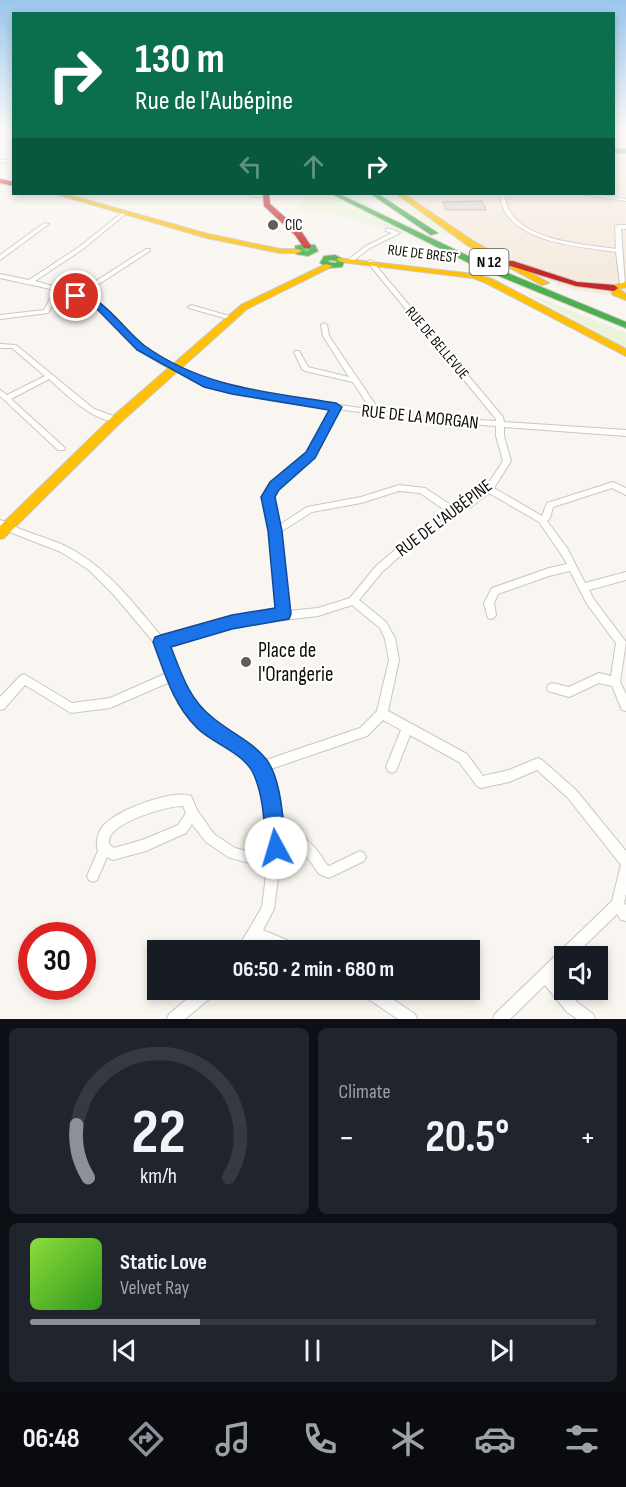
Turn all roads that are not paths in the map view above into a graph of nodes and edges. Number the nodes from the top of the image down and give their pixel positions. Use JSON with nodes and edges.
{"nodes":[{"id":1,"x":63,"y":195,"type":"edge"},
{"id":2,"x":266,"y":195,"type":"edge"},
{"id":3,"x":337,"y":195,"type":"edge"},
{"id":4,"x":368,"y":195,"type":"edge"},
{"id":5,"x":375,"y":195,"type":"edge"},
{"id":6,"x":401,"y":195,"type":"edge"},
{"id":7,"x":502,"y":195,"type":"edge"},
{"id":8,"x":593,"y":195,"type":"edge"},
{"id":9,"x":626,"y":200,"type":"edge"},
{"id":10,"x":126,"y":212,"type":"junction"},
{"id":11,"x":46,"y":224,"type":"dead end"},
{"id":12,"x":626,"y":227,"type":"edge"},
{"id":13,"x":388,"y":230,"type":"dead end"},
{"id":14,"x":464,"y":239,"type":"junction"},
{"id":15,"x":148,"y":250,"type":"dead end"},
{"id":16,"x":620,"y":251,"type":"junction"},
{"id":17,"x":316,"y":255,"type":"junction"},
{"id":18,"x":0,"y":258,"type":"edge"},
{"id":19,"x":346,"y":260,"type":"junction"},
{"id":20,"x":370,"y":262,"type":"junction"},
{"id":21,"x":0,"y":276,"type":"edge"},
{"id":22,"x":30,"y":282,"type":"junction"},
{"id":23,"x":622,"y":288,"type":"edge"},
{"id":24,"x":58,"y":289,"type":"junction"},
{"id":25,"x":537,"y":290,"type":"junction"},
{"id":26,"x":76,"y":296,"type":"junction"},
{"id":27,"x":191,"y":307,"type":"dead end"},
{"id":28,"x":613,"y":314,"type":"junction"},
{"id":29,"x":0,"y":317,"type":"edge"},
{"id":30,"x":231,"y":318,"type":"junction"},
{"id":31,"x":626,"y":319,"type":"edge"},
{"id":32,"x":324,"y":325,"type":"dead end"},
{"id":33,"x":626,"y":325,"type":"edge"},
{"id":34,"x":0,"y":346,"type":"edge"},
{"id":35,"x":297,"y":352,"type":"dead end"},
{"id":36,"x":626,"y":353,"type":"edge"},
{"id":37,"x":180,"y":371,"type":"junction"},
{"id":38,"x":50,"y":376,"type":"junction"},
{"id":39,"x":355,"y":380,"type":"junction"},
{"id":40,"x":0,"y":392,"type":"edge"},
{"id":41,"x":7,"y":399,"type":"junction"},
{"id":42,"x":336,"y":407,"type":"junction"},
{"id":43,"x":371,"y":412,"type":"junction"},
{"id":44,"x":116,"y":420,"type":"junction"},
{"id":45,"x":501,"y":426,"type":"junction"},
{"id":46,"x":626,"y":433,"type":"edge"},
{"id":47,"x":61,"y":448,"type":"dead end"},
{"id":48,"x":489,"y":489,"type":"junction"},
{"id":49,"x":626,"y":492,"type":"edge"},
{"id":50,"x":453,"y":511,"type":"junction"},
{"id":51,"x":542,"y":520,"type":"junction"},
{"id":52,"x":2,"y":528,"type":"edge"},
{"id":53,"x":275,"y":531,"type":"junction"},
{"id":54,"x":572,"y":567,"type":"junction"},
{"id":55,"x":626,"y":576,"type":"edge"},
{"id":56,"x":584,"y":587,"type":"junction"},
{"id":57,"x":353,"y":601,"type":"junction"},
{"id":58,"x":284,"y":614,"type":"junction"},
{"id":59,"x":491,"y":615,"type":"dead end"},
{"id":60,"x":161,"y":642,"type":"junction"},
{"id":61,"x":172,"y":676,"type":"junction"},
{"id":62,"x":615,"y":682,"type":"junction"},
{"id":63,"x":552,"y":688,"type":"dead end"},
{"id":64,"x":0,"y":705,"type":"edge"},
{"id":65,"x":626,"y":706,"type":"edge"},
{"id":66,"x":382,"y":714,"type":"junction"},
{"id":67,"x":407,"y":728,"type":"junction"},
{"id":68,"x":261,"y":767,"type":"junction"},
{"id":69,"x":392,"y":767,"type":"dead end"},
{"id":70,"x":192,"y":814,"type":"junction"},
{"id":71,"x":274,"y":831,"type":"junction"},
{"id":72,"x":104,"y":850,"type":"junction"},
{"id":73,"x":360,"y":857,"type":"dead end"},
{"id":74,"x":626,"y":861,"type":"edge"},
{"id":75,"x":274,"y":864,"type":"junction"},
{"id":76,"x":626,"y":869,"type":"edge"},
{"id":77,"x":93,"y":876,"type":"dead end"},
{"id":78,"x":621,"y":910,"type":"edge"},
{"id":79,"x":254,"y":933,"type":"junction"},
{"id":80,"x":250,"y":940,"type":"edge"},
{"id":81,"x":270,"y":940,"type":"edge"},
{"id":82,"x":545,"y":974,"type":"junction"},
{"id":83,"x":197,"y":1000,"type":"edge"},
{"id":84,"x":382,"y":1000,"type":"edge"},
{"id":85,"x":174,"y":1019,"type":"edge"},
{"id":86,"x":410,"y":1019,"type":"edge"},
{"id":87,"x":500,"y":1019,"type":"edge"},
{"id":88,"x":588,"y":1019,"type":"edge"}],
"edges":[{"from":1,"to":10,"type":"main road"},
{"from":2,"to":17,"type":"main road"},
{"from":3,"to":25,"type":"main road"},
{"from":4,"to":25,"type":"main road","number":"N 12"},
{"from":5,"to":28,"type":"main road","number":"N 12"},
{"from":6,"to":14,"type":"main road"},
{"from":7,"to":16,"type":"street"},
{"from":8,"to":9,"type":"street"},
{"from":10,"to":17,"type":"main road"},
{"from":10,"to":22,"type":"street"},
{"from":11,"to":18,"type":"street"},
{"from":12,"to":16,"type":"street"},
{"from":13,"to":19,"type":"street"},
{"from":14,"to":23,"type":"main road"},
{"from":14,"to":28,"type":"main road"},
{"from":15,"to":26,"type":"street"},
{"from":16,"to":23,"type":"street"},
{"from":17,"to":19,"type":"main road"},
{"from":17,"to":30,"type":"main road"},
{"from":19,"to":20,"type":"main road","name":"RUE DE BREST"},
{"from":20,"to":36,"type":"main road","name":"RUE DE BREST"},
{"from":20,"to":45,"type":"street","name":"RUE DE BELLEVUE"},
{"from":21,"to":22,"type":"street"},
{"from":22,"to":24,"type":"street"},
{"from":24,"to":26,"type":"street"},
{"from":24,"to":29,"type":"street"},
{"from":25,"to":33,"type":"main road","number":"N 12"},
{"from":26,"to":37,"type":"street"},
{"from":27,"to":30,"type":"street"},
{"from":28,"to":31,"type":"main road","number":"N 12"},
{"from":30,"to":37,"type":"main road"},
{"from":32,"to":39,"type":"street"},
{"from":34,"to":38,"type":"street"},
{"from":35,"to":39,"type":"street"},
{"from":37,"to":42,"type":"street","name":"RUE DE LA MORGAN"},
{"from":37,"to":44,"type":"main road"},
{"from":38,"to":41,"type":"street"},
{"from":38,"to":44,"type":"street"},
{"from":39,"to":43,"type":"street"},
{"from":40,"to":41,"type":"street"},
{"from":41,"to":47,"type":"street"},
{"from":42,"to":43,"type":"street","name":"RUE DE LA MORGAN"},
{"from":42,"to":53,"type":"street"},
{"from":43,"to":45,"type":"street","name":"RUE DE LA MORGAN"},
{"from":44,"to":52,"type":"main road"},
{"from":45,"to":46,"type":"street","name":"RUE DE LA MORGAN"},
{"from":45,"to":48,"type":"street","name":"RUE DE L'AUBÉPINE"},
{"from":48,"to":50,"type":"street","name":"RUE DE L'AUBÉPINE"},
{"from":48,"to":51,"type":"street"},
{"from":49,"to":51,"type":"street"},
{"from":50,"to":53,"type":"street"},
{"from":50,"to":57,"type":"street","name":"RUE DE L'AUBÉPINE"},
{"from":51,"to":54,"type":"street"},
{"from":52,"to":60,"type":"street"},
{"from":53,"to":58,"type":"street"},
{"from":54,"to":56,"type":"street"},
{"from":54,"to":59,"type":"street"},
{"from":55,"to":56,"type":"street"},
{"from":56,"to":62,"type":"street"},
{"from":57,"to":58,"type":"street"},
{"from":57,"to":66,"type":"street"},
{"from":58,"to":60,"type":"street"},
{"from":60,"to":61,"type":"street"},
{"from":61,"to":64,"type":"street"},
{"from":61,"to":68,"type":"street"},
{"from":62,"to":63,"type":"street"},
{"from":62,"to":65,"type":"street"},
{"from":66,"to":67,"type":"street"},
{"from":66,"to":68,"type":"street"},
{"from":67,"to":69,"type":"street"},
{"from":67,"to":74,"type":"street"},
{"from":68,"to":71,"type":"street"},
{"from":70,"to":72,"type":"street"},
{"from":70,"to":72,"type":"street"},
{"from":70,"to":75,"type":"street"},
{"from":71,"to":73,"type":"street"},
{"from":71,"to":75,"type":"street"},
{"from":72,"to":77,"type":"street"},
{"from":75,"to":79,"type":"street"},
{"from":76,"to":78,"type":"street"},
{"from":78,"to":82,"type":"street"},
{"from":79,"to":80,"type":"street"},
{"from":79,"to":81,"type":"street"},
{"from":82,"to":87,"type":"street"},
{"from":82,"to":88,"type":"street"},
{"from":83,"to":85,"type":"street"},
{"from":84,"to":86,"type":"street"}]}
